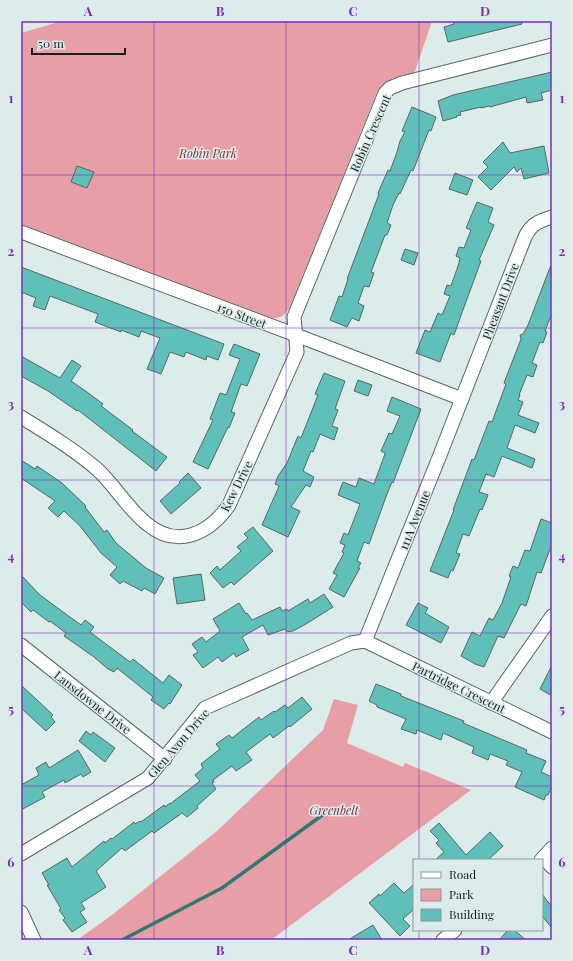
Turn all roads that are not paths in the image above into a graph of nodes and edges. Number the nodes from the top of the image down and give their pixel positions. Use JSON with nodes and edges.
{"nodes":[{"id":1,"x":552,"y":45,"type":"edge"},
{"id":2,"x":552,"y":217,"type":"edge"},
{"id":3,"x":21,"y":232,"type":"edge"},
{"id":4,"x":296,"y":335,"type":"junction"},
{"id":5,"x":462,"y":399,"type":"junction"},
{"id":6,"x":21,"y":417,"type":"edge"},
{"id":7,"x":552,"y":616,"type":"edge"},
{"id":8,"x":365,"y":641,"type":"junction"},
{"id":9,"x":21,"y":645,"type":"edge"},
{"id":10,"x":491,"y":703,"type":"junction"},
{"id":11,"x":552,"y":732,"type":"edge"},
{"id":12,"x":165,"y":758,"type":"junction"},
{"id":13,"x":21,"y":854,"type":"edge"},
{"id":14,"x":21,"y":912,"type":"edge"},
{"id":15,"x":454,"y":931,"type":"edge"},
{"id":16,"x":34,"y":940,"type":"edge"},
{"id":17,"x":443,"y":940,"type":"edge"}],
"edges":[{"from":1,"to":4,"type":"street","name":"Robin Crescent"},
{"from":2,"to":5,"type":"street","name":"Pheasant Drive"},
{"from":3,"to":4,"type":"street","name":"150 Street"},
{"from":4,"to":5,"type":"street","name":"150 Street"},
{"from":4,"to":6,"type":"street","name":"Kew Drive"},
{"from":5,"to":8,"type":"street","name":"111A Avenue"},
{"from":7,"to":10,"type":"street"},
{"from":8,"to":10,"type":"street","name":"Partridge Crescent"},
{"from":8,"to":12,"type":"street","name":"Glen Avon Drive"},
{"from":9,"to":12,"type":"street","name":"Lansdowne Drive"},
{"from":10,"to":11,"type":"street","name":"Partridge Crescent"},
{"from":12,"to":13,"type":"street","name":"Glen Avon Drive"},
{"from":14,"to":16,"type":"street"},
{"from":15,"to":17,"type":"street"}]}
